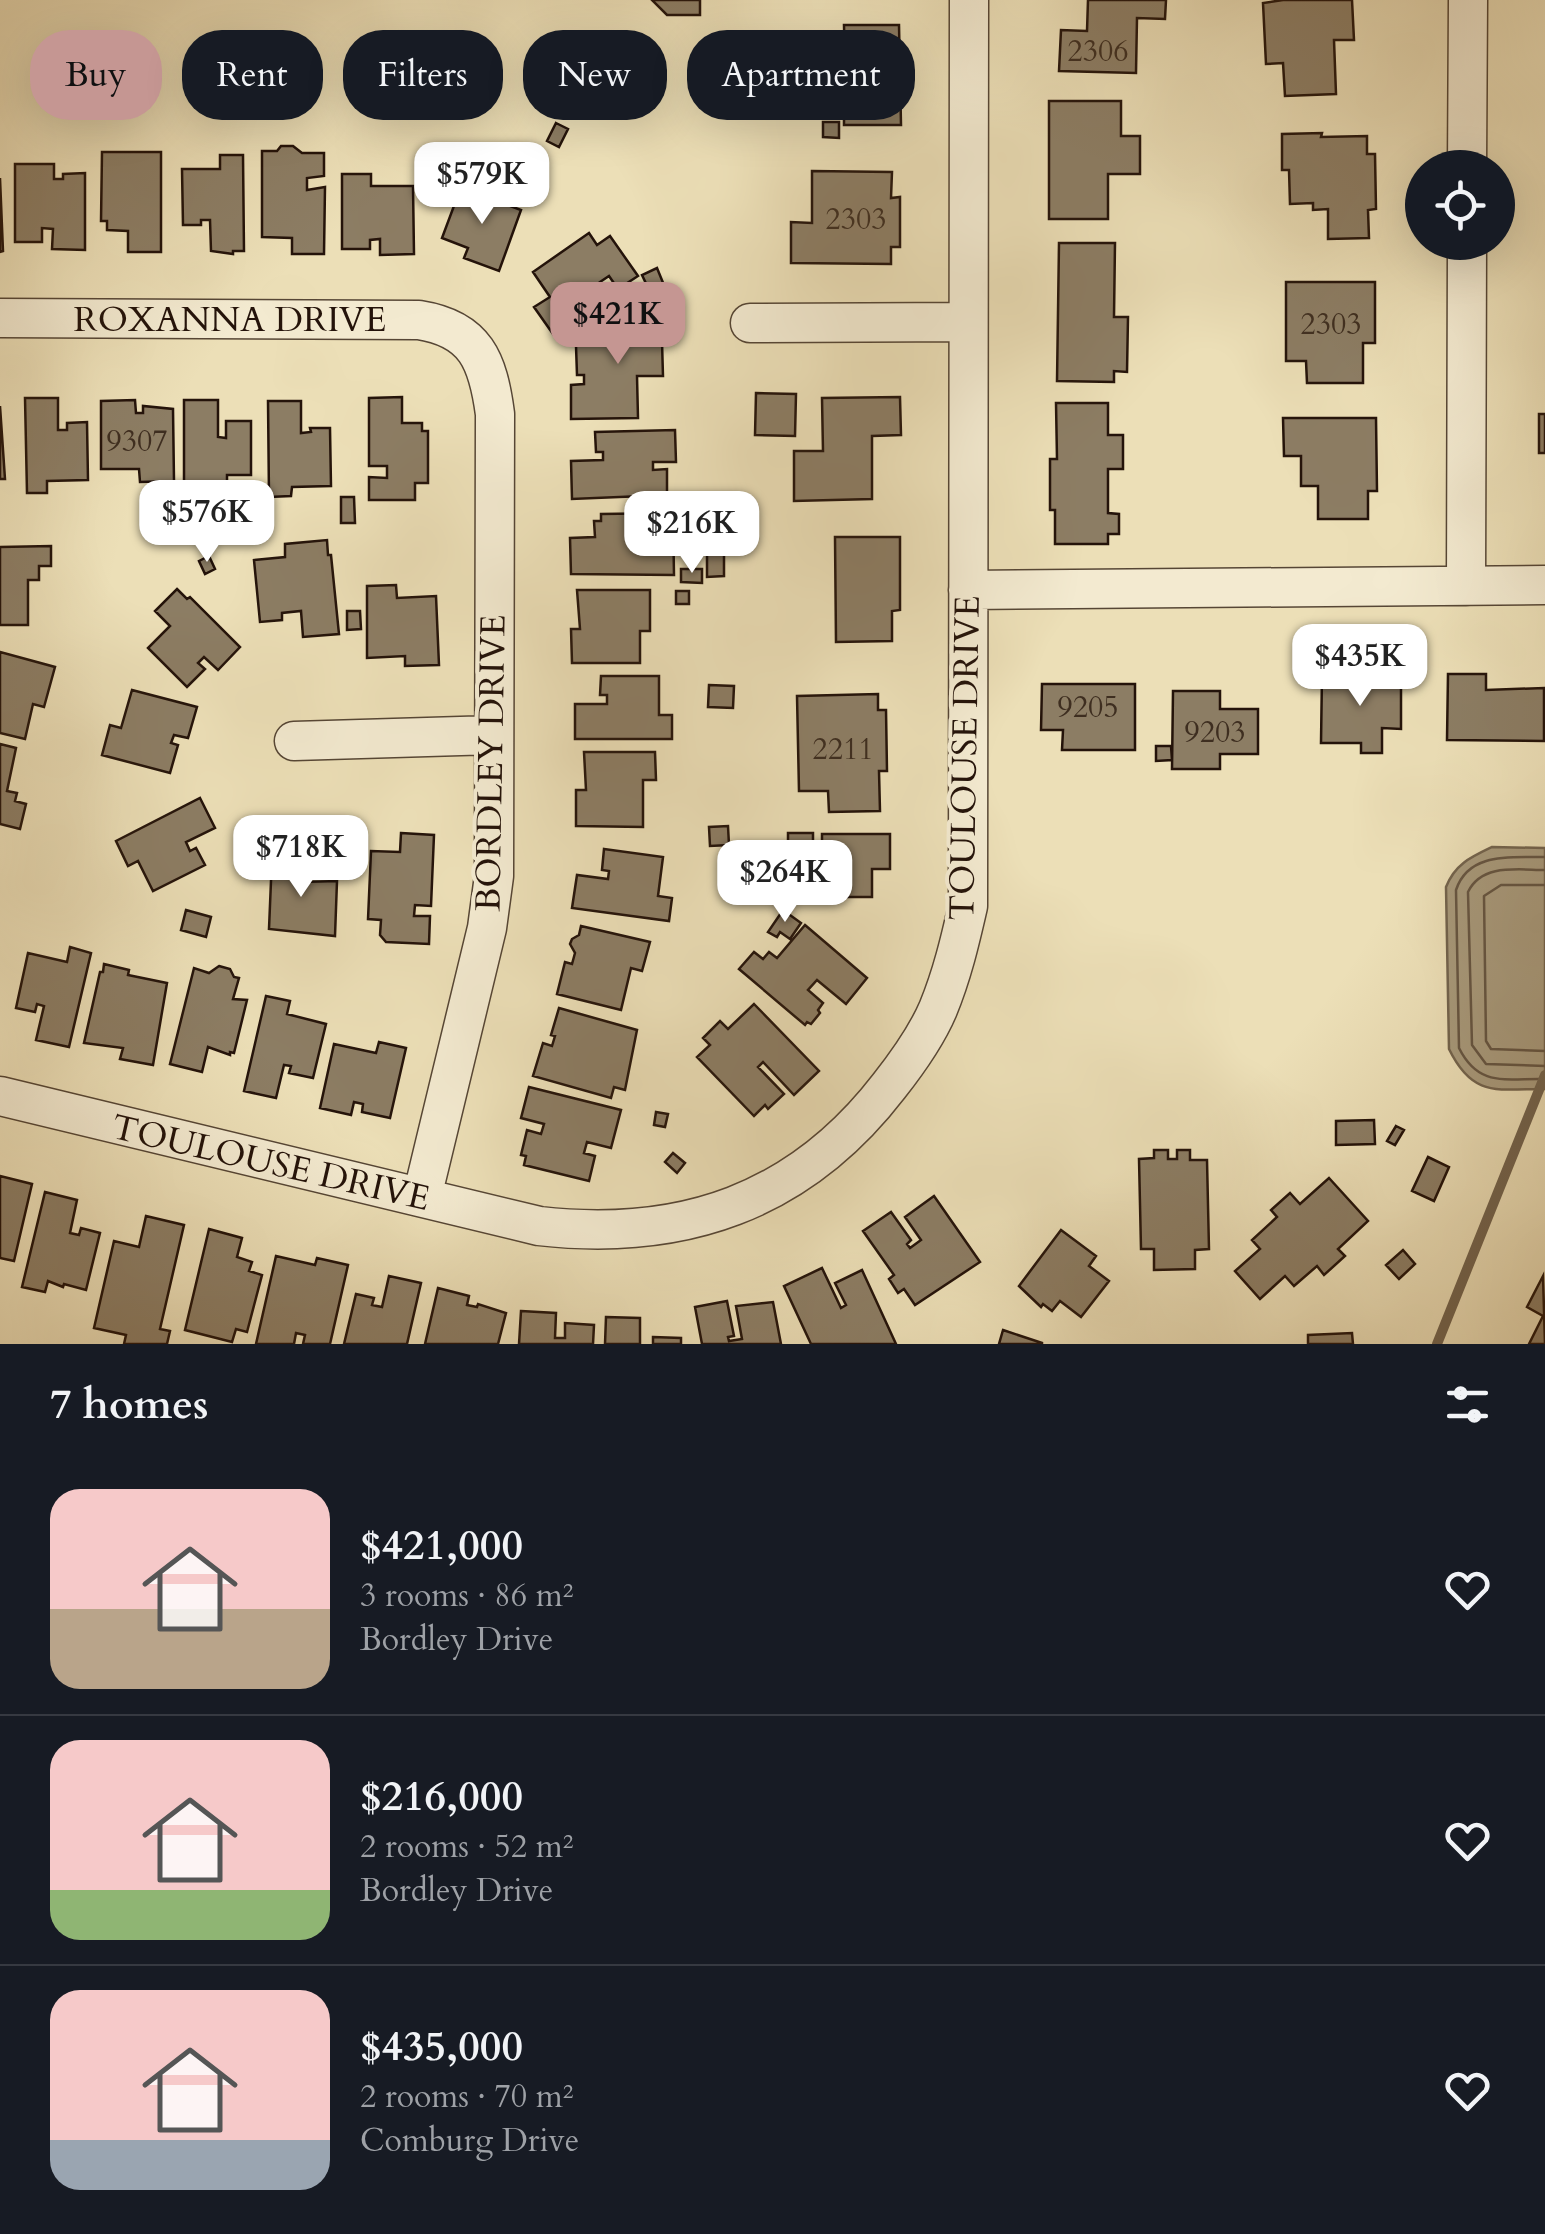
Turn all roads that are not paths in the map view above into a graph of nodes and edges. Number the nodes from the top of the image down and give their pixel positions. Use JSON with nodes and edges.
{"nodes":[{"id":1,"x":969,"y":0,"type":"edge"},
{"id":2,"x":1468,"y":0,"type":"edge"},
{"id":3,"x":1467,"y":150,"type":"edge"},
{"id":4,"x":1467,"y":260,"type":"edge"},
{"id":5,"x":0,"y":318,"type":"edge"},
{"id":6,"x":968,"y":322,"type":"junction"},
{"id":7,"x":750,"y":323,"type":"dead end"},
{"id":8,"x":458,"y":332,"type":"joint"},
{"id":9,"x":1545,"y":585,"type":"edge"},
{"id":10,"x":1466,"y":586,"type":"junction"},
{"id":11,"x":968,"y":590,"type":"junction"},
{"id":12,"x":494,"y":736,"type":"junction"},
{"id":13,"x":294,"y":741,"type":"dead end"},
{"id":14,"x":0,"y":1096,"type":"edge"},
{"id":15,"x":422,"y":1197,"type":"junction"}],
"edges":[{"from":1,"to":6,"type":"street","name":"TOULOUSE DRIVE"},
{"from":2,"to":3,"type":"street"},
{"from":4,"to":10,"type":"street"},
{"from":5,"to":8,"type":"street","name":"ROXANNA DRIVE"},
{"from":6,"to":7,"type":"street"},
{"from":6,"to":11,"type":"street","name":"TOULOUSE DRIVE"},
{"from":8,"to":12,"type":"street","name":"BORDLEY DRIVE"},
{"from":9,"to":10,"type":"street"},
{"from":10,"to":11,"type":"street"},
{"from":11,"to":15,"type":"street","name":"TOULOUSE DRIVE"},
{"from":12,"to":13,"type":"street"},
{"from":12,"to":15,"type":"street","name":"BORDLEY DRIVE"},
{"from":14,"to":15,"type":"street","name":"TOULOUSE DRIVE"}]}
